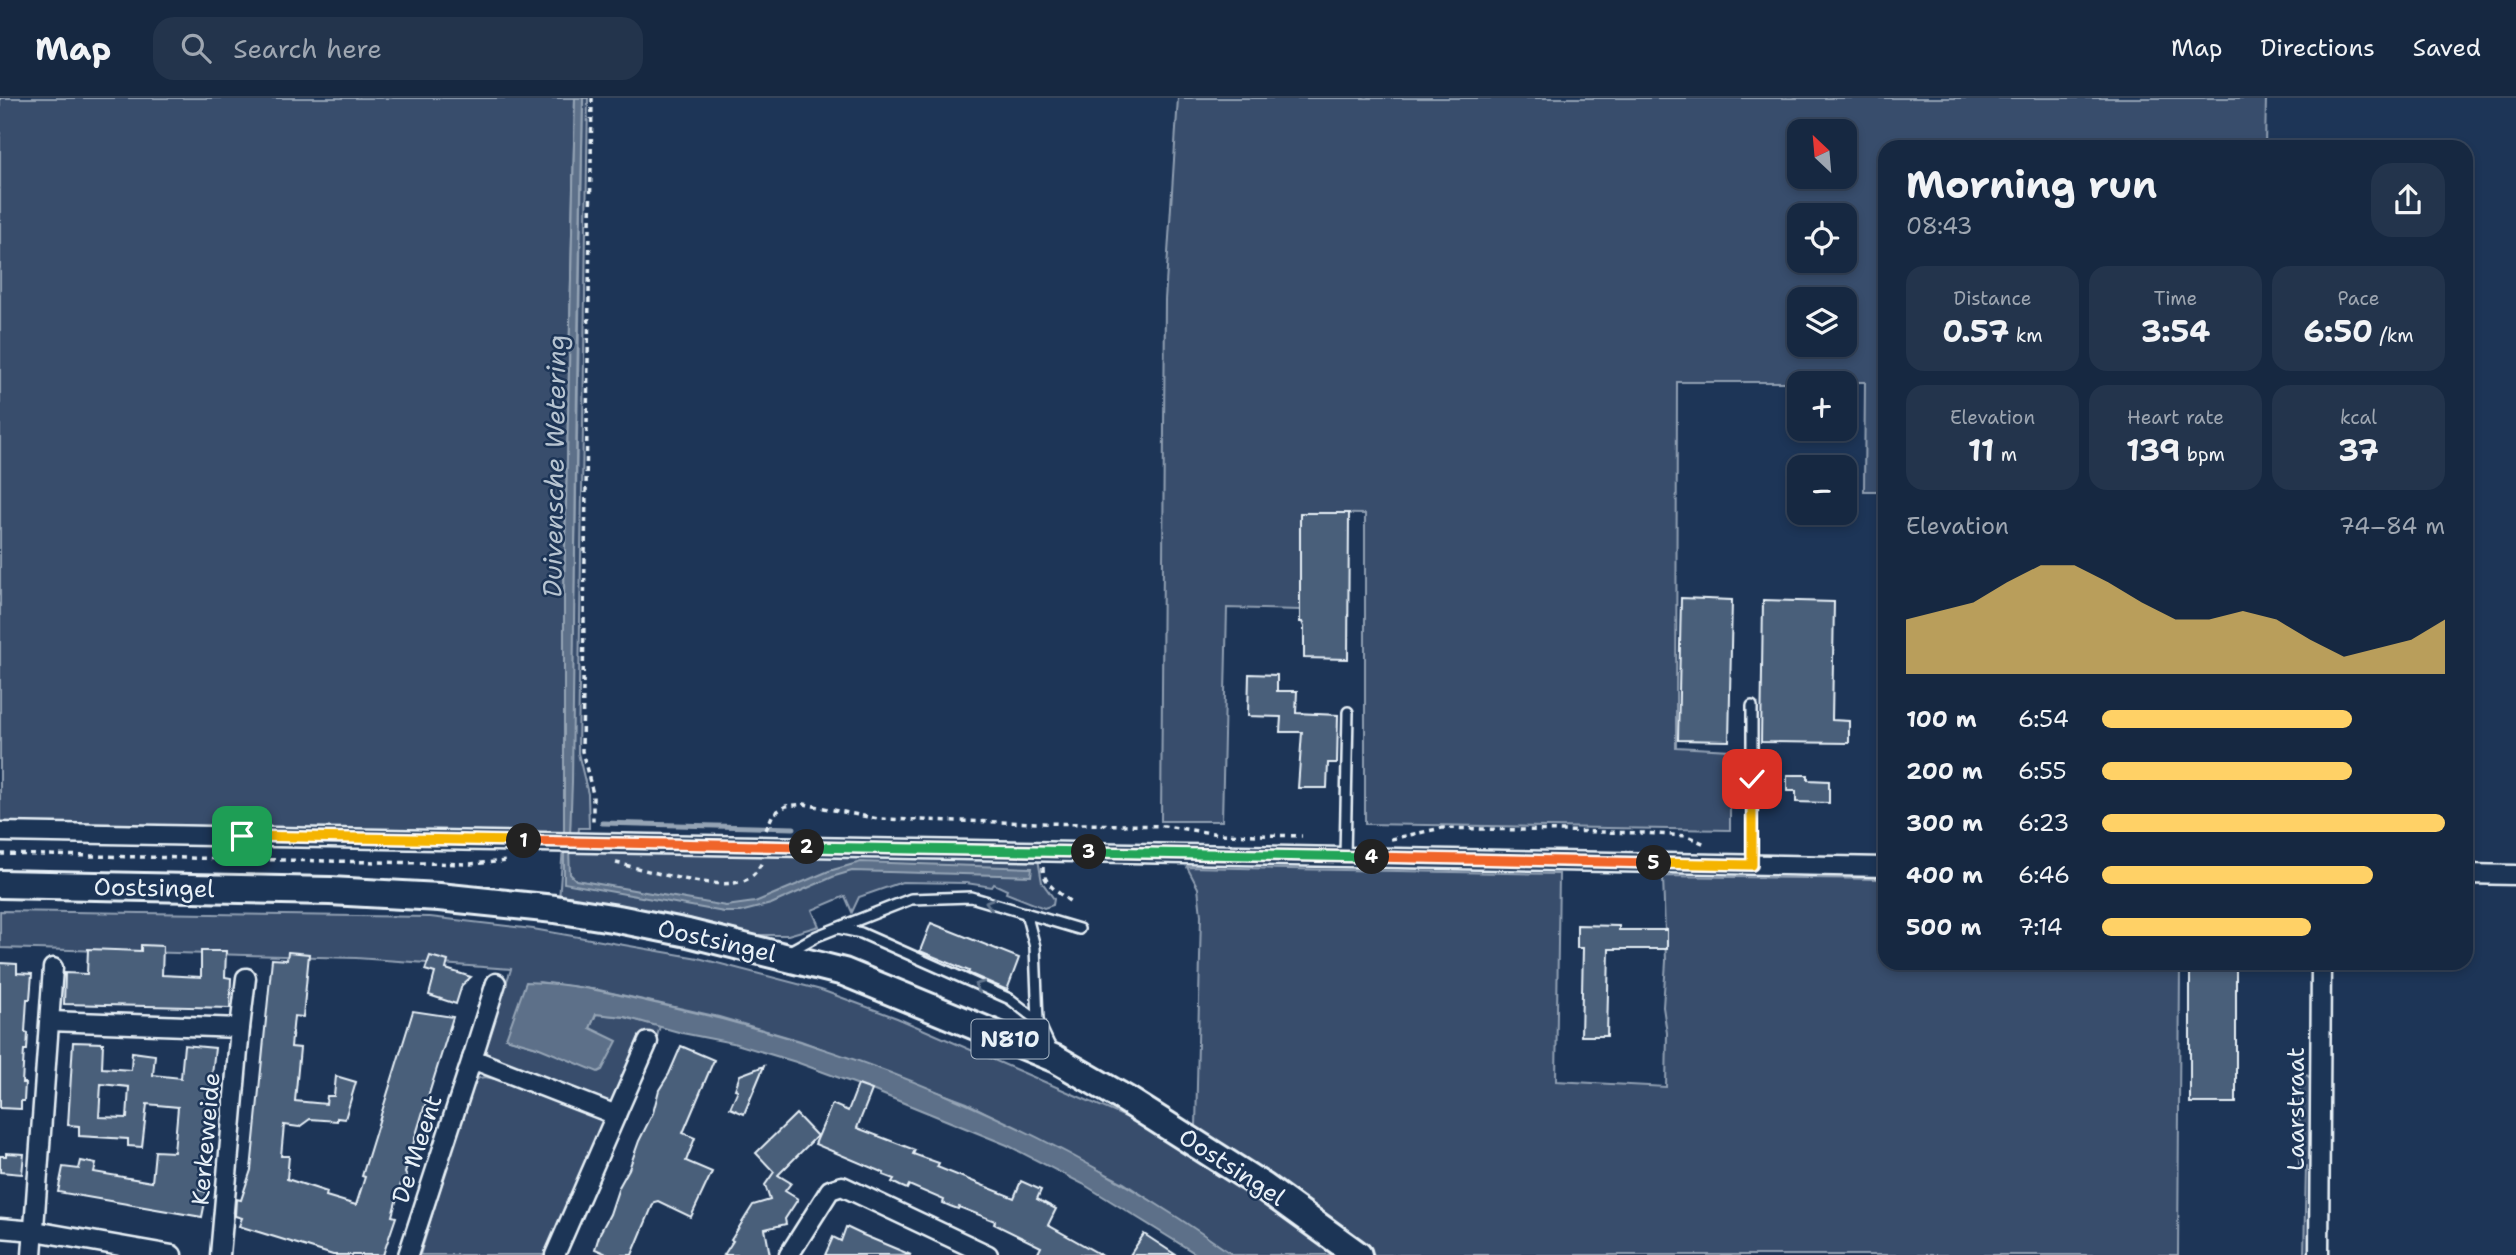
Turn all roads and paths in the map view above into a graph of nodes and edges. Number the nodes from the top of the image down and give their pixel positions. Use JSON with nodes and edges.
{"nodes":[{"id":1,"x":592,"y":98,"type":"edge"},
{"id":2,"x":1752,"y":706,"type":"dead end"},
{"id":3,"x":1348,"y":712,"type":"dead end"},
{"id":4,"x":0,"y":832,"type":"edge"},
{"id":5,"x":593,"y":842,"type":"junction"},
{"id":6,"x":1345,"y":857,"type":"junction"},
{"id":7,"x":1752,"y":865,"type":"junction"},
{"id":8,"x":1878,"y":867,"type":"edge"},
{"id":9,"x":2473,"y":874,"type":"edge"},
{"id":10,"x":2516,"y":875,"type":"edge"},
{"id":11,"x":0,"y":884,"type":"edge"},
{"id":12,"x":1026,"y":913,"type":"junction"},
{"id":13,"x":838,"y":928,"type":"junction"},
{"id":14,"x":1079,"y":929,"type":"dead end"},
{"id":15,"x":781,"y":956,"type":"junction"},
{"id":16,"x":53,"y":968,"type":"dead end"},
{"id":17,"x":2320,"y":970,"type":"edge"},
{"id":18,"x":246,"y":978,"type":"dead end"},
{"id":19,"x":496,"y":983,"type":"dead end"},
{"id":20,"x":50,"y":1021,"type":"junction"},
{"id":21,"x":1038,"y":1021,"type":"junction"},
{"id":22,"x":240,"y":1028,"type":"junction"},
{"id":23,"x":648,"y":1042,"type":"dead end"},
{"id":24,"x":472,"y":1059,"type":"junction"},
{"id":25,"x":1056,"y":1059,"type":"junction"},
{"id":26,"x":616,"y":1115,"type":"junction"},
{"id":27,"x":0,"y":1228,"type":"edge"},
{"id":28,"x":35,"y":1231,"type":"junction"},
{"id":29,"x":32,"y":1255,"type":"edge"},
{"id":30,"x":172,"y":1255,"type":"edge"},
{"id":31,"x":220,"y":1255,"type":"edge"},
{"id":32,"x":408,"y":1255,"type":"edge"},
{"id":33,"x":555,"y":1255,"type":"edge"},
{"id":34,"x":789,"y":1255,"type":"edge"},
{"id":35,"x":988,"y":1255,"type":"edge"},
{"id":36,"x":1358,"y":1255,"type":"edge"},
{"id":37,"x":2319,"y":1255,"type":"edge"}],
"edges":[{"from":1,"to":5,"type":"path"},
{"from":2,"to":7,"type":"lane"},
{"from":3,"to":6,"type":"lane"},
{"from":4,"to":5,"type":"street"},
{"from":5,"to":6,"type":"street"},
{"from":6,"to":7,"type":"street"},
{"from":7,"to":8,"type":"street"},
{"from":9,"to":10,"type":"street"},
{"from":11,"to":15,"type":"main road","name":"Oostsingel","number":"N810"},
{"from":12,"to":13,"type":"lane","one_way":true},
{"from":12,"to":14,"type":"lane"},
{"from":12,"to":21,"type":"lane"},
{"from":13,"to":15,"type":"lane"},
{"from":21,"to":13,"type":"lane","one_way":true},
{"from":15,"to":25,"type":"main road","name":"Oostsingel","number":"N810"},
{"from":16,"to":20,"type":"street"},
{"from":17,"to":37,"type":"street","name":"Laarstraat"},
{"from":18,"to":22,"type":"street","name":"Kerkeweide"},
{"from":19,"to":24,"type":"street","name":"De Meent"},
{"from":20,"to":22,"type":"street"},
{"from":20,"to":28,"type":"street"},
{"from":21,"to":25,"type":"lane"},
{"from":22,"to":31,"type":"street","name":"Kerkeweide"},
{"from":23,"to":26,"type":"street"},
{"from":24,"to":26,"type":"street"},
{"from":24,"to":32,"type":"street","name":"De Meent"},
{"from":25,"to":36,"type":"main road","name":"Oostsingel","number":"N810"},
{"from":26,"to":33,"type":"street"},
{"from":27,"to":28,"type":"street"},
{"from":28,"to":29,"type":"street"},
{"from":28,"to":30,"type":"street"},
{"from":34,"to":35,"type":"street"}]}
